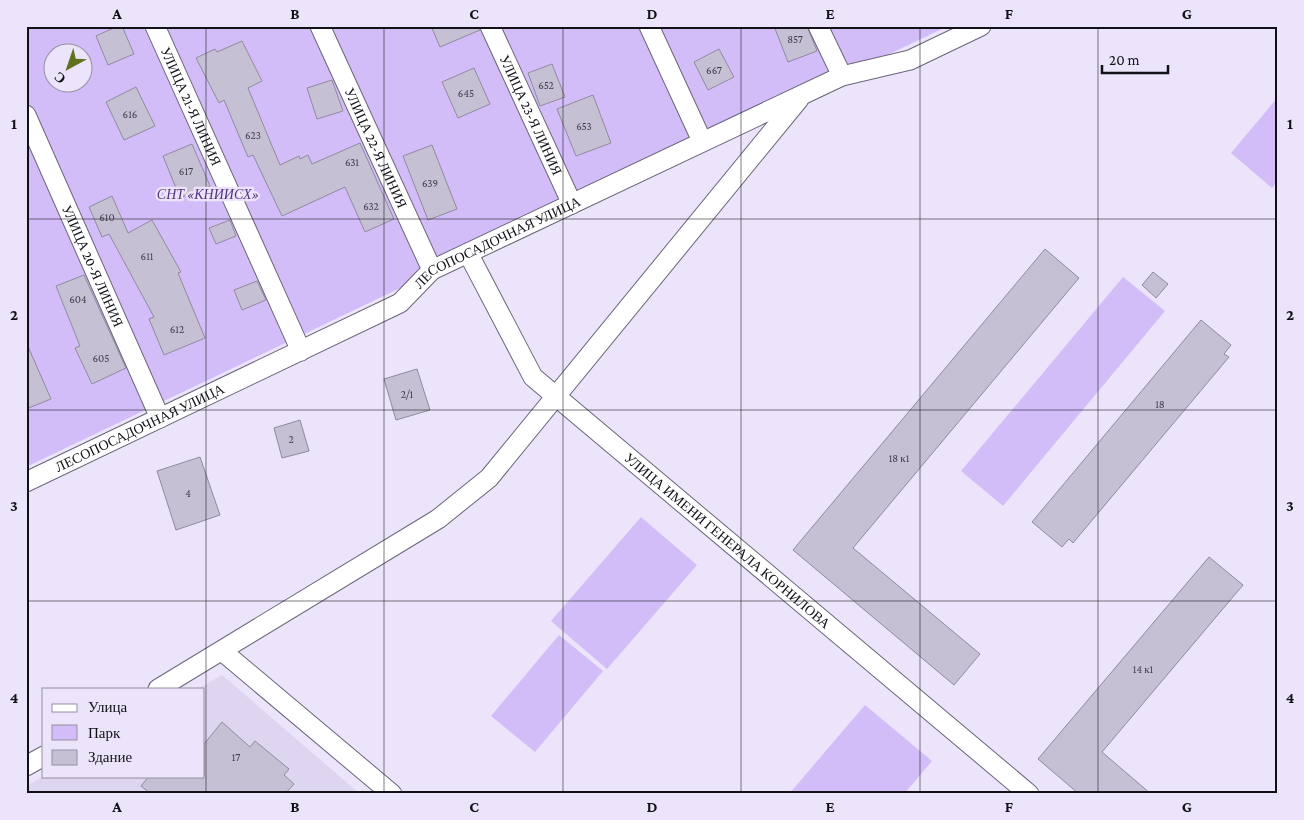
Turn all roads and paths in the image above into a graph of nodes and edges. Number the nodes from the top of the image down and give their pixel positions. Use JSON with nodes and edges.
{"nodes":[{"id":1,"x":155,"y":26,"type":"edge"},
{"id":2,"x":320,"y":26,"type":"edge"},
{"id":3,"x":490,"y":26,"type":"edge"},
{"id":4,"x":649,"y":26,"type":"edge"},
{"id":5,"x":818,"y":26,"type":"edge"},
{"id":6,"x":981,"y":26,"type":"edge"},
{"id":7,"x":842,"y":76,"type":"junction"},
{"id":8,"x":803,"y":94,"type":"junction"},
{"id":9,"x":26,"y":115,"type":"edge"},
{"id":10,"x":702,"y":142,"type":"junction"},
{"id":11,"x":572,"y":204,"type":"junction"},
{"id":12,"x":468,"y":253,"type":"junction"},
{"id":13,"x":432,"y":270,"type":"junction"},
{"id":14,"x":301,"y":350,"type":"junction"},
{"id":15,"x":556,"y":397,"type":"junction"},
{"id":16,"x":160,"y":418,"type":"junction"},
{"id":17,"x":27,"y":479,"type":"edge"},
{"id":18,"x":222,"y":651,"type":"junction"},
{"id":19,"x":160,"y":688,"type":"edge"},
{"id":20,"x":42,"y":757,"type":"edge"},
{"id":21,"x":26,"y":766,"type":"edge"},
{"id":22,"x":392,"y":794,"type":"edge"},
{"id":23,"x":1029,"y":794,"type":"edge"}],
"edges":[{"from":1,"to":14,"type":"street","name":"УЛИЦА 21-Я ЛИНИЯ"},
{"from":2,"to":13,"type":"street","name":"УЛИЦА 22-Я ЛИНИЯ"},
{"from":3,"to":11,"type":"street","name":"УЛИЦА 23-Я ЛИНИЯ"},
{"from":4,"to":10,"type":"street"},
{"from":5,"to":7,"type":"street"},
{"from":6,"to":7,"type":"street","name":"ЛЕСОПОСАДОЧНАЯ УЛИЦА"},
{"from":7,"to":8,"type":"street","name":"ЛЕСОПОСАДОЧНАЯ УЛИЦА"},
{"from":8,"to":10,"type":"street","name":"ЛЕСОПОСАДОЧНАЯ УЛИЦА"},
{"from":8,"to":15,"type":"street"},
{"from":9,"to":16,"type":"street","name":"УЛИЦА 20-Я ЛИНИЯ"},
{"from":10,"to":11,"type":"street","name":"ЛЕСОПОСАДОЧНАЯ УЛИЦА"},
{"from":11,"to":12,"type":"street","name":"ЛЕСОПОСАДОЧНАЯ УЛИЦА"},
{"from":12,"to":13,"type":"street","name":"ЛЕСОПОСАДОЧНАЯ УЛИЦА"},
{"from":12,"to":15,"type":"street","name":"УЛИЦА ИМЕНИ ГЕНЕРАЛА КОРНИЛОВА"},
{"from":13,"to":14,"type":"street","name":"ЛЕСОПОСАДОЧНАЯ УЛИЦА"},
{"from":14,"to":16,"type":"street","name":"ЛЕСОПОСАДОЧНАЯ УЛИЦА"},
{"from":15,"to":18,"type":"street"},
{"from":15,"to":23,"type":"street","name":"УЛИЦА ИМЕНИ ГЕНЕРАЛА КОРНИЛОВА"},
{"from":16,"to":17,"type":"street","name":"ЛЕСОПОСАДОЧНАЯ УЛИЦА"},
{"from":18,"to":19,"type":"street"},
{"from":18,"to":22,"type":"street"},
{"from":20,"to":21,"type":"street"}]}
